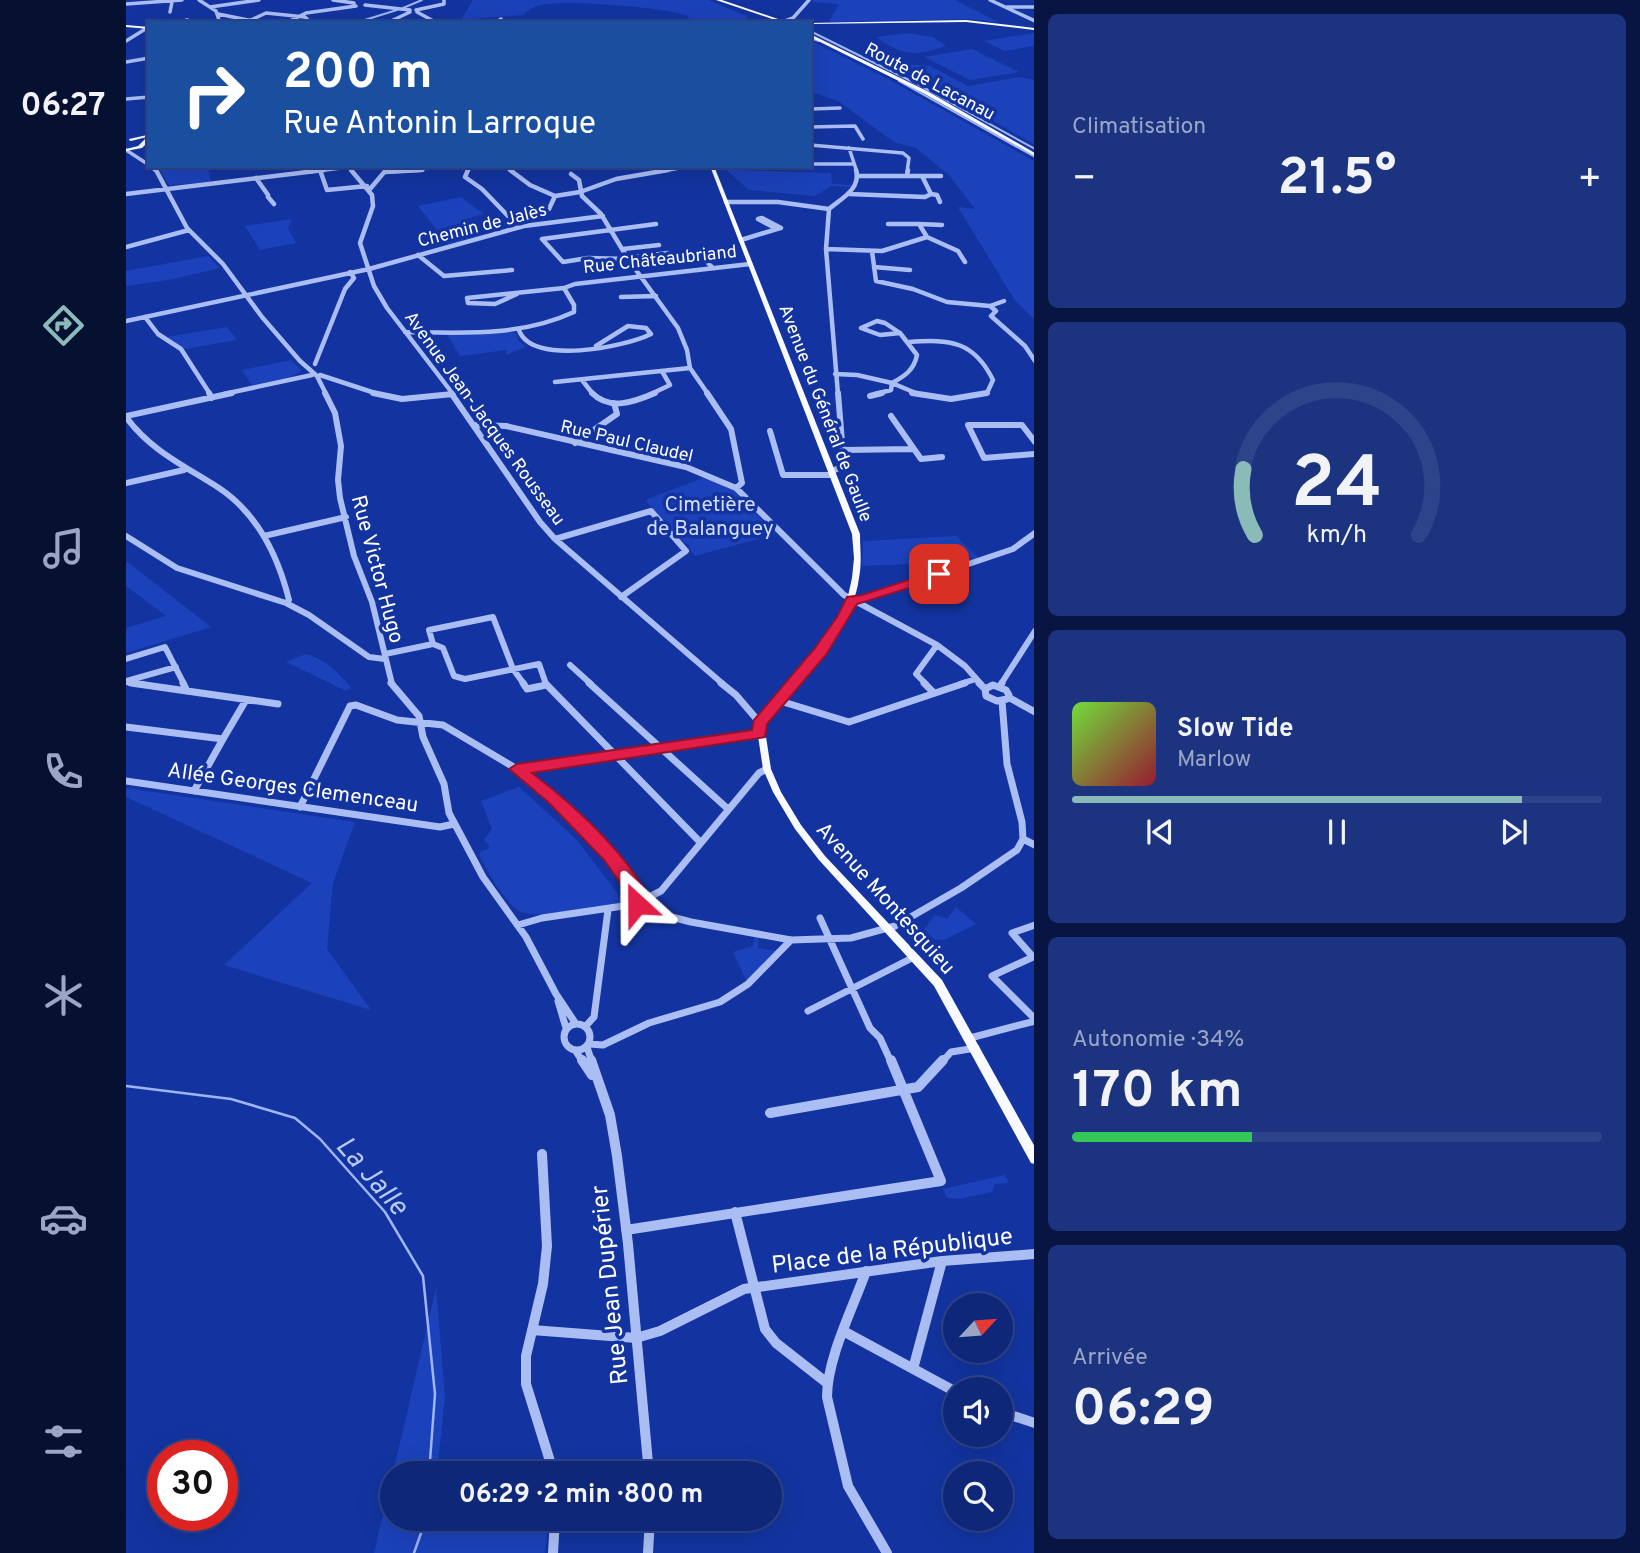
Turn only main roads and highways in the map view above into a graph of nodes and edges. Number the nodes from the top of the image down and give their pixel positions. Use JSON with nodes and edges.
{"nodes":[{"id":1,"x":718,"y":0,"type":"edge"},
{"id":2,"x":744,"y":10,"type":"joint"},
{"id":3,"x":763,"y":19,"type":"junction"},
{"id":4,"x":770,"y":21,"type":"edge"},
{"id":5,"x":784,"y":21,"type":"joint"},
{"id":6,"x":797,"y":21,"type":"edge"},
{"id":7,"x":812,"y":24,"type":"edge"},
{"id":8,"x":126,"y":26,"type":"edge"},
{"id":9,"x":147,"y":28,"type":"edge"},
{"id":10,"x":1034,"y":29,"type":"edge"},
{"id":11,"x":812,"y":36,"type":"edge"},
{"id":12,"x":147,"y":137,"type":"edge"},
{"id":13,"x":128,"y":140,"type":"edge"},
{"id":14,"x":134,"y":149,"type":"edge"},
{"id":15,"x":1034,"y":155,"type":"edge"},
{"id":16,"x":713,"y":168,"type":"edge"},
{"id":17,"x":760,"y":728,"type":"joint"},
{"id":18,"x":1034,"y":1159,"type":"edge"}],
"edges":[{"from":1,"to":2,"type":"main road"},
{"from":2,"to":3,"type":"main road"},
{"from":3,"to":4,"type":"main road"},
{"from":3,"to":5,"type":"main road"},
{"from":5,"to":6,"type":"main road"},
{"from":7,"to":10,"type":"main road"},
{"from":8,"to":9,"type":"main road"},
{"from":11,"to":15,"type":"main road","name":"Route de Lacanau"},
{"from":12,"to":13,"type":"main road"},
{"from":13,"to":14,"type":"main road"},
{"from":16,"to":17,"type":"main road","name":"Avenue du Général de Gaulle"},
{"from":17,"to":18,"type":"main road","name":"Avenue Montesquieu"}]}
